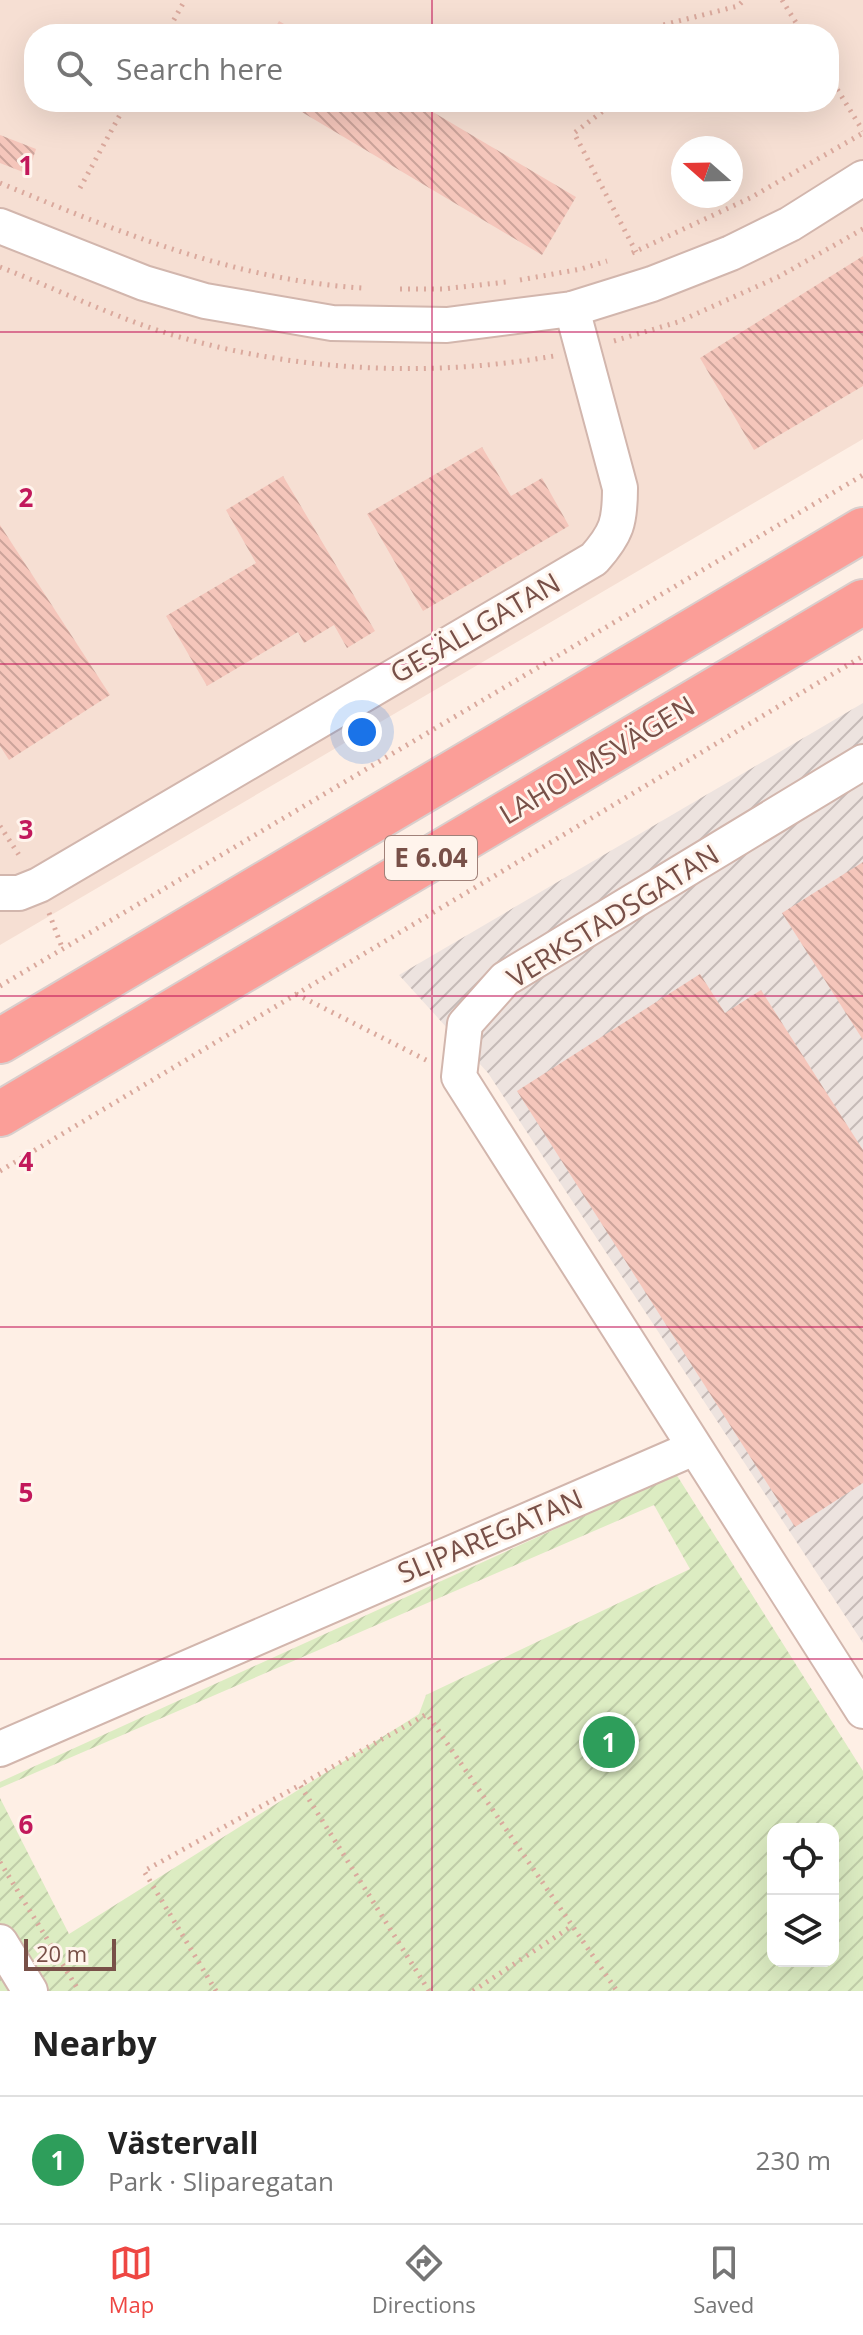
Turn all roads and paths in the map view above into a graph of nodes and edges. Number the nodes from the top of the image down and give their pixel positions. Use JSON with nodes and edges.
{"nodes":[{"id":1,"x":185,"y":0,"type":"edge"},
{"id":2,"x":744,"y":0,"type":"edge"},
{"id":3,"x":782,"y":0,"type":"edge"},
{"id":4,"x":172,"y":24,"type":"edge"},
{"id":5,"x":667,"y":24,"type":"edge"},
{"id":6,"x":797,"y":24,"type":"edge"},
{"id":7,"x":839,"y":92,"type":"edge"},
{"id":8,"x":122,"y":112,"type":"edge"},
{"id":9,"x":602,"y":112,"type":"edge"},
{"id":10,"x":863,"y":132,"type":"edge"},
{"id":11,"x":863,"y":178,"type":"edge"},
{"id":12,"x":0,"y":183,"type":"edge"},
{"id":13,"x":80,"y":188,"type":"dead end"},
{"id":14,"x":0,"y":226,"type":"edge"},
{"id":15,"x":636,"y":252,"type":"junction"},
{"id":16,"x":622,"y":256,"type":"dead end"},
{"id":17,"x":609,"y":261,"type":"dead end"},
{"id":18,"x":373,"y":289,"type":"dead end"},
{"id":19,"x":387,"y":289,"type":"dead end"},
{"id":20,"x":572,"y":309,"type":"junction"},
{"id":21,"x":863,"y":475,"type":"edge"},
{"id":22,"x":863,"y":530,"type":"edge"},
{"id":23,"x":863,"y":602,"type":"edge"},
{"id":24,"x":863,"y":656,"type":"edge"},
{"id":25,"x":863,"y":762,"type":"edge"},
{"id":26,"x":0,"y":893,"type":"edge"},
{"id":27,"x":0,"y":986,"type":"edge"},
{"id":28,"x":295,"y":993,"type":"junction"},
{"id":29,"x":0,"y":1041,"type":"edge"},
{"id":30,"x":459,"y":1077,"type":"junction"},
{"id":31,"x":0,"y":1114,"type":"edge"},
{"id":32,"x":0,"y":1171,"type":"edge"},
{"id":33,"x":694,"y":1448,"type":"junction"},
{"id":34,"x":863,"y":1711,"type":"edge"},
{"id":35,"x":0,"y":1749,"type":"edge"},
{"id":36,"x":300,"y":1785,"type":"junction"},
{"id":37,"x":0,"y":1862,"type":"edge"},
{"id":38,"x":572,"y":1926,"type":"junction"},
{"id":39,"x":0,"y":1942,"type":"edge"},
{"id":40,"x":30,"y":1991,"type":"edge"},
{"id":41,"x":79,"y":1991,"type":"edge"},
{"id":42,"x":216,"y":1991,"type":"edge"},
{"id":43,"x":429,"y":1991,"type":"edge"},
{"id":44,"x":473,"y":1991,"type":"edge"},
{"id":45,"x":617,"y":1991,"type":"edge"}],
"edges":[{"from":1,"to":4,"type":"path"},
{"from":2,"to":5,"type":"path"},
{"from":3,"to":6,"type":"path"},
{"from":7,"to":10,"type":"path"},
{"from":8,"to":13,"type":"path"},
{"from":9,"to":15,"type":"path"},
{"from":10,"to":15,"type":"path"},
{"from":11,"to":20,"type":"street"},
{"from":12,"to":18,"type":"path"},
{"from":14,"to":20,"type":"street"},
{"from":15,"to":16,"type":"path"},
{"from":17,"to":19,"type":"path"},
{"from":20,"to":26,"type":"street","name":"GESÄLLGATAN"},
{"from":21,"to":27,"type":"path"},
{"from":22,"to":29,"type":"highway","number":"E 6.04"},
{"from":23,"to":31,"type":"highway","name":"LAHOLMSVÄGEN","number":"E 6.04"},
{"from":24,"to":28,"type":"path"},
{"from":25,"to":30,"type":"street","name":"VERKSTADSGATAN"},
{"from":28,"to":30,"type":"path"},
{"from":28,"to":32,"type":"path"},
{"from":30,"to":33,"type":"street"},
{"from":33,"to":34,"type":"street"},
{"from":33,"to":35,"type":"street","name":"SLIPAREGATAN"},
{"from":36,"to":38,"type":"path"},
{"from":36,"to":42,"type":"path"},
{"from":36,"to":43,"type":"path"},
{"from":37,"to":41,"type":"path"},
{"from":38,"to":44,"type":"path"},
{"from":38,"to":45,"type":"path"},
{"from":39,"to":40,"type":"street"}]}
